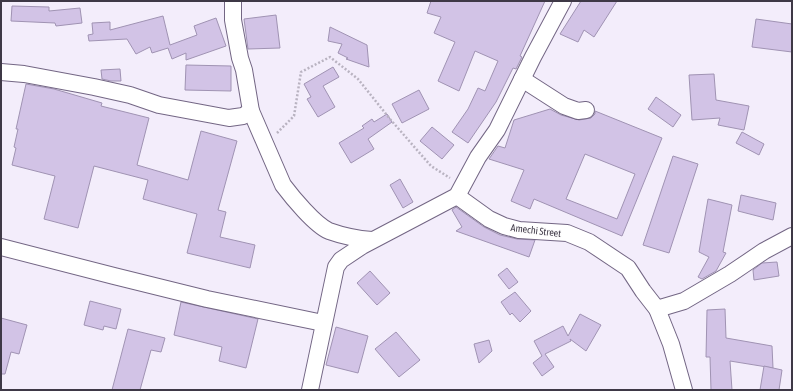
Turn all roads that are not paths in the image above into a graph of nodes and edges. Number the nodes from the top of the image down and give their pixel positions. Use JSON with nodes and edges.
{"nodes":[{"id":1,"x":232,"y":1,"type":"edge"},
{"id":2,"x":563,"y":1,"type":"edge"},
{"id":3,"x":1,"y":72,"type":"edge"},
{"id":4,"x":522,"y":79,"type":"junction"},
{"id":5,"x":586,"y":110,"type":"dead end"},
{"id":6,"x":252,"y":111,"type":"junction"},
{"id":7,"x":460,"y":191,"type":"junction"},
{"id":8,"x":792,"y":236,"type":"edge"},
{"id":9,"x":372,"y":240,"type":"junction"},
{"id":10,"x":1,"y":247,"type":"edge"},
{"id":11,"x":657,"y":309,"type":"junction"},
{"id":12,"x":323,"y":323,"type":"junction"},
{"id":13,"x":310,"y":390,"type":"edge"},
{"id":14,"x":684,"y":390,"type":"edge"}],
"edges":[{"from":1,"to":6,"type":"street"},
{"from":2,"to":4,"type":"street"},
{"from":3,"to":6,"type":"street"},
{"from":4,"to":5,"type":"street"},
{"from":4,"to":7,"type":"street"},
{"from":6,"to":9,"type":"street"},
{"from":7,"to":9,"type":"street"},
{"from":7,"to":11,"type":"street","name":"Amechi Street"},
{"from":8,"to":11,"type":"street"},
{"from":9,"to":12,"type":"street"},
{"from":10,"to":12,"type":"street"},
{"from":11,"to":14,"type":"street","name":"Amechi Street"},
{"from":12,"to":13,"type":"street"}]}
